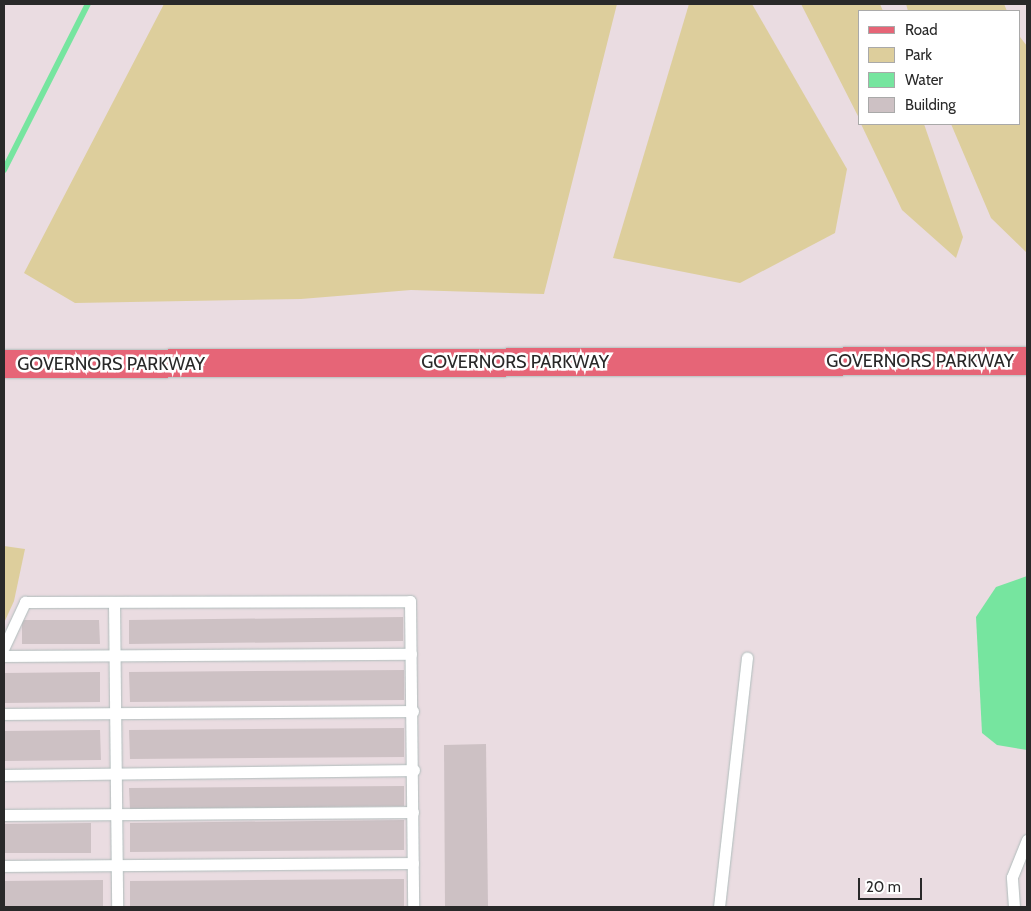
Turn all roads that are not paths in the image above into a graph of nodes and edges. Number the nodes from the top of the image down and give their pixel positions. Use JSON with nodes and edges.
{"nodes":[{"id":1,"x":1027,"y":360,"type":"edge"},
{"id":2,"x":4,"y":364,"type":"edge"},
{"id":3,"x":114,"y":602,"type":"junction"},
{"id":4,"x":4,"y":647,"type":"edge"},
{"id":5,"x":411,"y":654,"type":"junction"},
{"id":6,"x":4,"y":656,"type":"edge"},
{"id":7,"x":114,"y":656,"type":"junction"},
{"id":8,"x":747,"y":658,"type":"dead end"},
{"id":9,"x":413,"y":711,"type":"junction"},
{"id":10,"x":4,"y":714,"type":"edge"},
{"id":11,"x":114,"y":714,"type":"junction"},
{"id":12,"x":414,"y":770,"type":"junction"},
{"id":13,"x":115,"y":774,"type":"junction"},
{"id":14,"x":4,"y":775,"type":"edge"},
{"id":15,"x":413,"y":812,"type":"junction"},
{"id":16,"x":116,"y":814,"type":"junction"},
{"id":17,"x":4,"y":815,"type":"edge"},
{"id":18,"x":1027,"y":840,"type":"edge"},
{"id":19,"x":413,"y":863,"type":"junction"},
{"id":20,"x":117,"y":865,"type":"junction"},
{"id":21,"x":4,"y":866,"type":"edge"},
{"id":22,"x":118,"y":907,"type":"edge"},
{"id":23,"x":412,"y":907,"type":"edge"},
{"id":24,"x":719,"y":907,"type":"edge"},
{"id":25,"x":1014,"y":907,"type":"edge"}],
"edges":[{"from":1,"to":2,"type":"main road","name":"GOVERNORS PARKWAY"},
{"from":3,"to":4,"type":"lane"},
{"from":3,"to":5,"type":"lane"},
{"from":3,"to":7,"type":"lane"},
{"from":5,"to":7,"type":"lane"},
{"from":5,"to":9,"type":"lane"},
{"from":6,"to":7,"type":"lane"},
{"from":7,"to":11,"type":"lane"},
{"from":8,"to":24,"type":"lane"},
{"from":9,"to":11,"type":"lane"},
{"from":9,"to":12,"type":"lane"},
{"from":10,"to":11,"type":"lane"},
{"from":11,"to":13,"type":"lane"},
{"from":12,"to":13,"type":"lane"},
{"from":12,"to":15,"type":"lane"},
{"from":13,"to":14,"type":"lane"},
{"from":13,"to":16,"type":"lane"},
{"from":15,"to":16,"type":"lane"},
{"from":15,"to":19,"type":"lane"},
{"from":16,"to":17,"type":"lane"},
{"from":16,"to":20,"type":"lane"},
{"from":18,"to":25,"type":"lane"},
{"from":19,"to":20,"type":"lane"},
{"from":19,"to":23,"type":"lane"},
{"from":20,"to":21,"type":"lane"},
{"from":20,"to":22,"type":"lane"}]}
